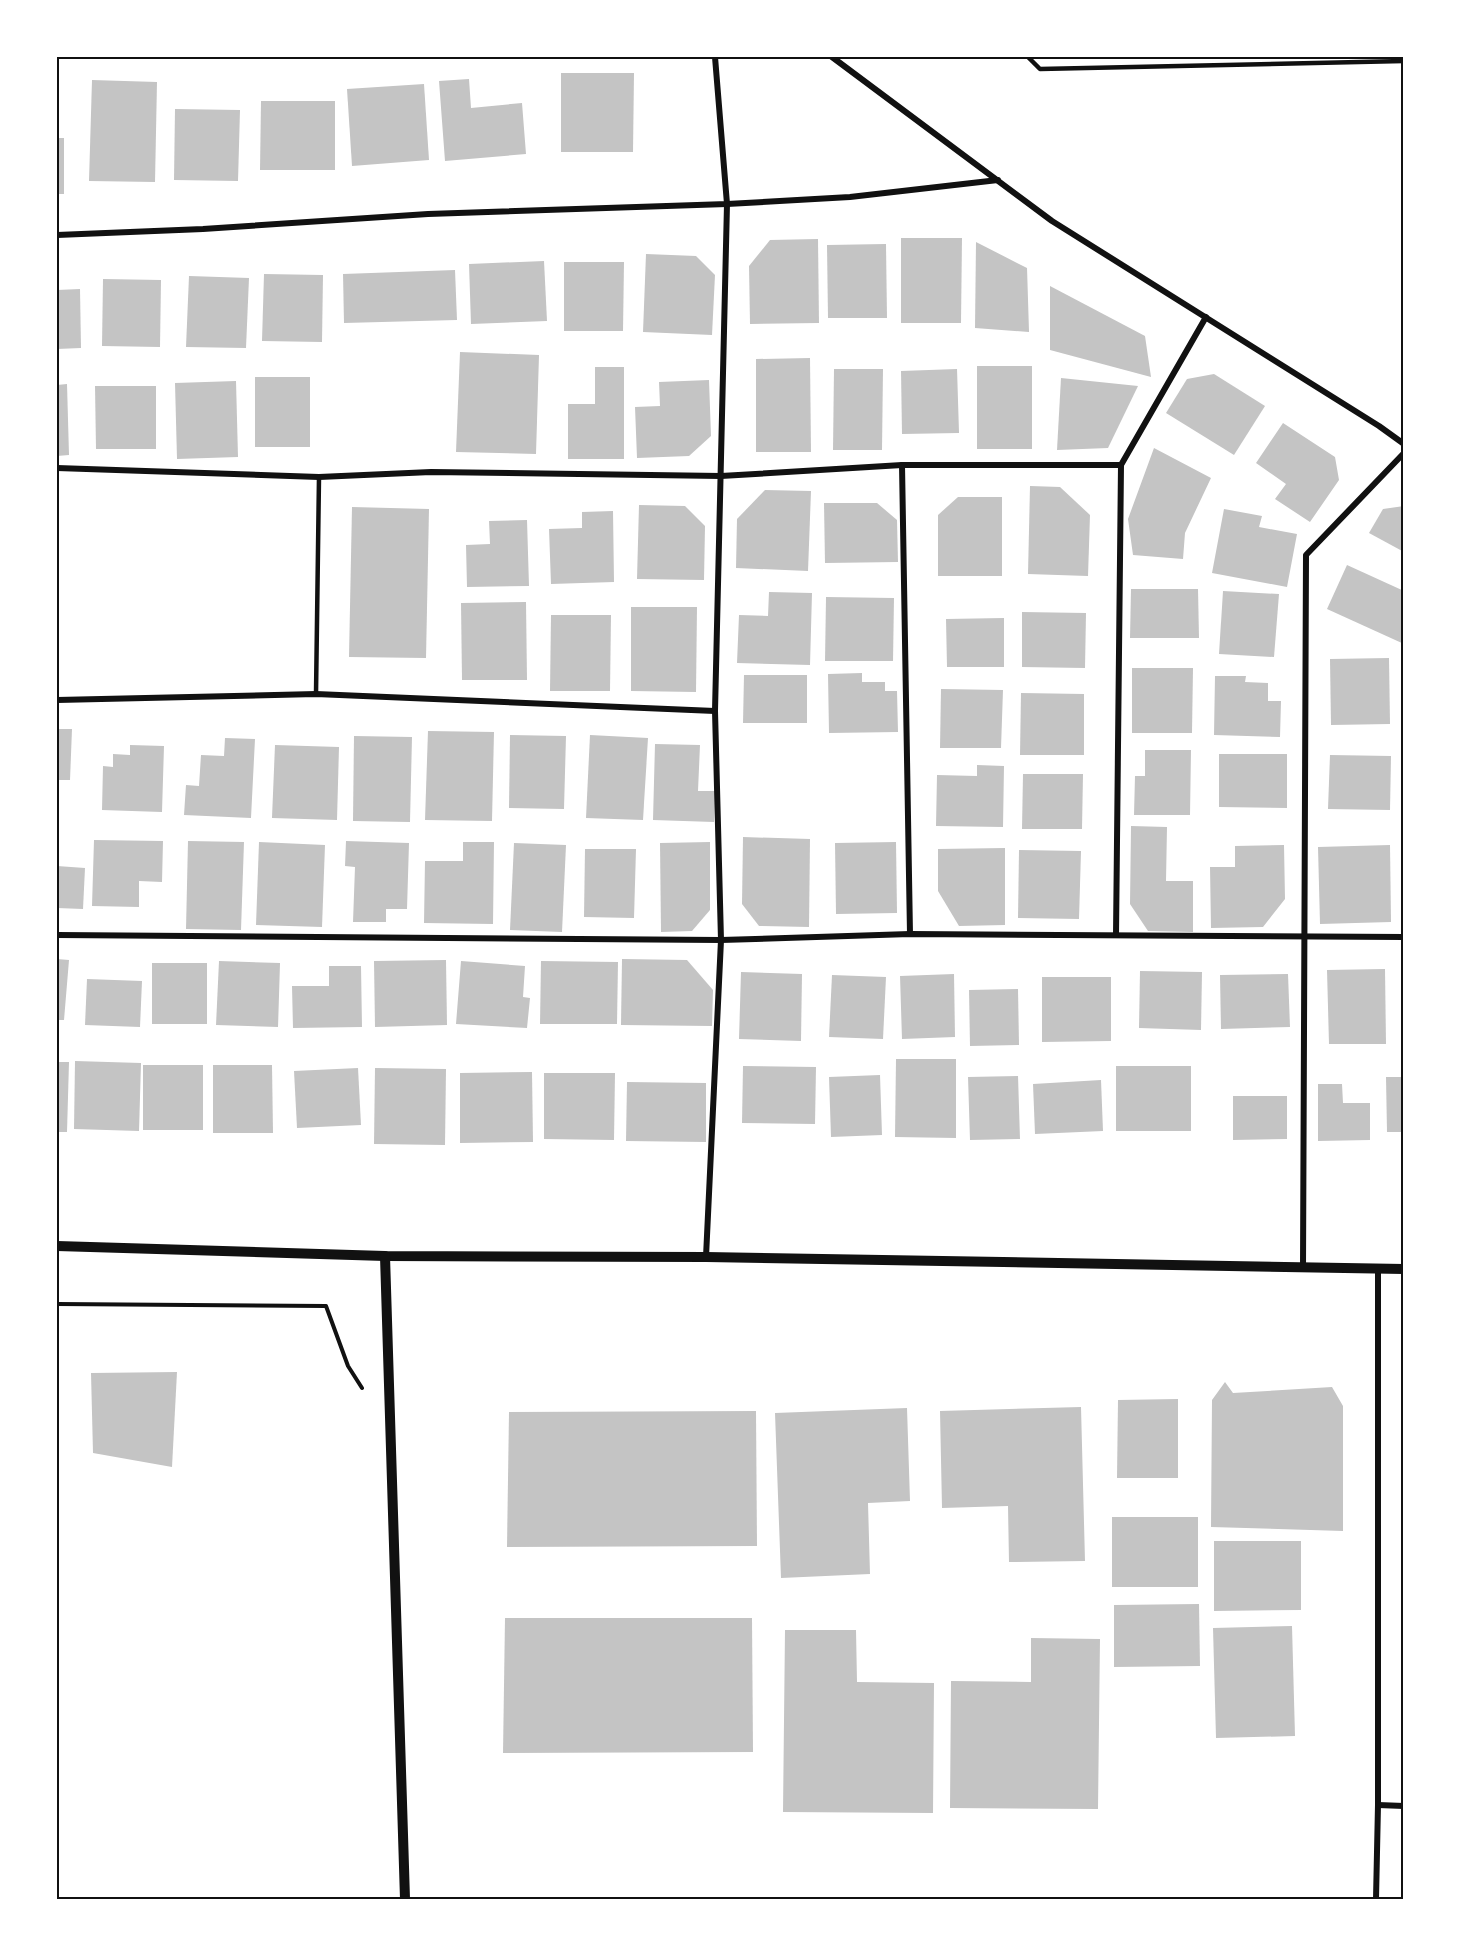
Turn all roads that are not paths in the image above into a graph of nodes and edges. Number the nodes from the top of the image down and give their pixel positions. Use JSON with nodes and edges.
{"nodes":[{"id":1,"x":715,"y":57,"type":"edge"},
{"id":2,"x":832,"y":57,"type":"edge"},
{"id":3,"x":1028,"y":57,"type":"edge"},
{"id":4,"x":1404,"y":62,"type":"edge"},
{"id":5,"x":998,"y":180,"type":"junction"},
{"id":6,"x":728,"y":204,"type":"junction"},
{"id":7,"x":57,"y":235,"type":"edge"},
{"id":8,"x":1206,"y":318,"type":"junction"},
{"id":9,"x":1404,"y":444,"type":"edge"},
{"id":10,"x":1404,"y":453,"type":"edge"},
{"id":11,"x":902,"y":465,"type":"junction"},
{"id":12,"x":1121,"y":465,"type":"junction"},
{"id":13,"x":57,"y":468,"type":"edge"},
{"id":14,"x":319,"y":477,"type":"junction"},
{"id":15,"x":721,"y":477,"type":"junction"},
{"id":16,"x":315,"y":694,"type":"junction"},
{"id":17,"x":57,"y":700,"type":"edge"},
{"id":18,"x":715,"y":711,"type":"junction"},
{"id":19,"x":910,"y":934,"type":"junction"},
{"id":20,"x":57,"y":935,"type":"edge"},
{"id":21,"x":1116,"y":935,"type":"junction"},
{"id":22,"x":1303,"y":937,"type":"junction"},
{"id":23,"x":1404,"y":937,"type":"edge"},
{"id":24,"x":721,"y":940,"type":"junction"},
{"id":25,"x":57,"y":1246,"type":"edge"},
{"id":26,"x":385,"y":1256,"type":"junction"},
{"id":27,"x":706,"y":1257,"type":"junction"},
{"id":28,"x":1303,"y":1268,"type":"junction"},
{"id":29,"x":1377,"y":1269,"type":"junction"},
{"id":30,"x":1404,"y":1269,"type":"edge"},
{"id":31,"x":1378,"y":1806,"type":"junction"},
{"id":32,"x":1404,"y":1806,"type":"edge"},
{"id":33,"x":405,"y":1899,"type":"edge"},
{"id":34,"x":1376,"y":1899,"type":"edge"}],
"edges":[{"from":1,"to":6,"type":"street"},
{"from":2,"to":5,"type":"street"},
{"from":3,"to":4,"type":"lane"},
{"from":5,"to":6,"type":"street"},
{"from":5,"to":8,"type":"street"},
{"from":6,"to":7,"type":"street"},
{"from":6,"to":15,"type":"street"},
{"from":8,"to":9,"type":"street"},
{"from":8,"to":12,"type":"street"},
{"from":10,"to":22,"type":"street"},
{"from":11,"to":12,"type":"street"},
{"from":11,"to":15,"type":"street"},
{"from":11,"to":19,"type":"street"},
{"from":12,"to":21,"type":"street"},
{"from":13,"to":14,"type":"street"},
{"from":14,"to":15,"type":"street"},
{"from":14,"to":16,"type":"lane"},
{"from":15,"to":18,"type":"street"},
{"from":16,"to":17,"type":"street"},
{"from":16,"to":18,"type":"street"},
{"from":18,"to":24,"type":"street"},
{"from":19,"to":21,"type":"street"},
{"from":19,"to":24,"type":"street"},
{"from":20,"to":24,"type":"street"},
{"from":21,"to":22,"type":"street"},
{"from":22,"to":23,"type":"street"},
{"from":22,"to":28,"type":"street"},
{"from":24,"to":27,"type":"street"},
{"from":25,"to":26,"type":"street"},
{"from":26,"to":27,"type":"street"},
{"from":26,"to":33,"type":"street"},
{"from":27,"to":28,"type":"street"},
{"from":28,"to":29,"type":"street"},
{"from":29,"to":30,"type":"street"},
{"from":29,"to":31,"type":"street"},
{"from":31,"to":32,"type":"street"},
{"from":31,"to":34,"type":"street"}]}
